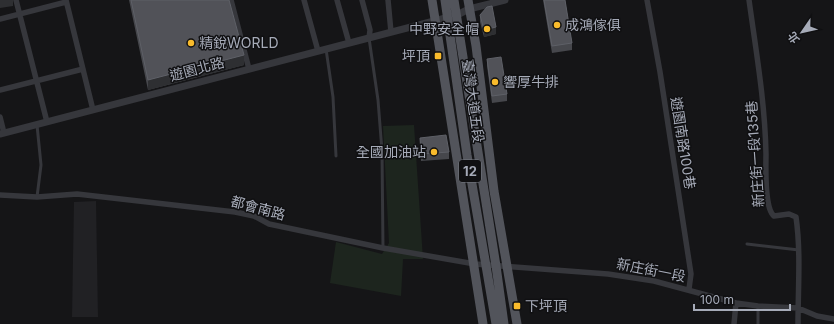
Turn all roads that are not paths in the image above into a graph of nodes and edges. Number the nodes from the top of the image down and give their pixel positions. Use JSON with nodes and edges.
{"nodes":[{"id":1,"x":16,"y":0,"type":"edge"},
{"id":2,"x":231,"y":0,"type":"edge"},
{"id":3,"x":304,"y":0,"type":"edge"},
{"id":4,"x":337,"y":0,"type":"edge"},
{"id":5,"x":362,"y":0,"type":"edge"},
{"id":6,"x":388,"y":0,"type":"edge"},
{"id":7,"x":432,"y":0,"type":"edge"},
{"id":8,"x":445,"y":0,"type":"edge"},
{"id":9,"x":454,"y":0,"type":"edge"},
{"id":10,"x":505,"y":0,"type":"edge"},
{"id":11,"x":647,"y":0,"type":"edge"},
{"id":12,"x":749,"y":0,"type":"edge"},
{"id":13,"x":66,"y":1,"type":"edge"},
{"id":14,"x":469,"y":4,"type":"edge"},
{"id":15,"x":20,"y":14,"type":"junction"},
{"id":16,"x":457,"y":15,"type":"junction"},
{"id":17,"x":447,"y":17,"type":"junction"},
{"id":18,"x":0,"y":19,"type":"edge"},
{"id":19,"x":435,"y":20,"type":"junction"},
{"id":20,"x":391,"y":32,"type":"junction"},
{"id":21,"x":369,"y":38,"type":"junction"},
{"id":22,"x":349,"y":43,"type":"junction"},
{"id":23,"x":326,"y":49,"type":"junction"},
{"id":24,"x":318,"y":51,"type":"junction"},
{"id":25,"x":83,"y":69,"type":"junction"},
{"id":26,"x":249,"y":69,"type":"junction"},
{"id":27,"x":37,"y":80,"type":"junction"},
{"id":28,"x":0,"y":90,"type":"edge"},
{"id":29,"x":93,"y":110,"type":"junction"},
{"id":30,"x":0,"y":116,"type":"edge"},
{"id":31,"x":47,"y":122,"type":"junction"},
{"id":32,"x":37,"y":124,"type":"junction"},
{"id":33,"x":2,"y":134,"type":"edge"},
{"id":34,"x":336,"y":156,"type":"dead end"},
{"id":35,"x":0,"y":195,"type":"edge"},
{"id":36,"x":37,"y":197,"type":"junction"},
{"id":37,"x":747,"y":244,"type":"dead end"},
{"id":38,"x":384,"y":248,"type":"junction"},
{"id":39,"x":799,"y":250,"type":"junction"},
{"id":40,"x":475,"y":264,"type":"junction"},
{"id":41,"x":492,"y":266,"type":"junction"},
{"id":42,"x":507,"y":267,"type":"junction"},
{"id":43,"x":689,"y":289,"type":"junction"},
{"id":44,"x":736,"y":303,"type":"junction"},
{"id":45,"x":758,"y":306,"type":"junction"},
{"id":46,"x":798,"y":308,"type":"junction"},
{"id":47,"x":834,"y":319,"type":"edge"},
{"id":48,"x":483,"y":324,"type":"edge"},
{"id":49,"x":496,"y":324,"type":"edge"},
{"id":50,"x":504,"y":324,"type":"edge"},
{"id":51,"x":517,"y":324,"type":"edge"},
{"id":52,"x":734,"y":324,"type":"edge"},
{"id":53,"x":758,"y":324,"type":"edge"},
{"id":54,"x":798,"y":324,"type":"edge"}],
"edges":[{"from":1,"to":15,"type":"street"},
{"from":2,"to":26,"type":"street"},
{"from":3,"to":24,"type":"street"},
{"from":4,"to":22,"type":"street"},
{"from":5,"to":21,"type":"street"},
{"from":6,"to":20,"type":"street"},
{"from":7,"to":19,"type":"main road","name":"臺灣大道五段","number":"12"},
{"from":8,"to":17,"type":"main road","name":"臺灣大道五段","number":"12"},
{"from":9,"to":16,"type":"main road","name":"臺灣大道五段","number":"12"},
{"from":10,"to":14,"type":"street","name":"遊園北路"},
{"from":11,"to":43,"type":"street","name":"遊園南路100巷"},
{"from":12,"to":39,"type":"street","name":"新庄街一段135巷"},
{"from":13,"to":15,"type":"street"},
{"from":13,"to":25,"type":"street"},
{"from":14,"to":16,"type":"street","name":"遊園北路"},
{"from":14,"to":42,"type":"main road","name":"臺灣大道五段","number":"12"},
{"from":15,"to":18,"type":"street"},
{"from":15,"to":27,"type":"street"},
{"from":16,"to":17,"type":"street","name":"遊園北路"},
{"from":16,"to":41,"type":"main road","name":"臺灣大道五段","number":"12"},
{"from":17,"to":19,"type":"street","name":"遊園北路"},
{"from":17,"to":41,"type":"main road","name":"臺灣大道五段","number":"12"},
{"from":19,"to":20,"type":"street","name":"遊園北路"},
{"from":19,"to":40,"type":"main road","name":"臺灣大道五段","number":"12"},
{"from":20,"to":21,"type":"street","name":"遊園北路"},
{"from":21,"to":22,"type":"street","name":"遊園北路"},
{"from":21,"to":38,"type":"lane"},
{"from":22,"to":23,"type":"street","name":"遊園北路"},
{"from":23,"to":24,"type":"street","name":"遊園北路"},
{"from":23,"to":34,"type":"lane"},
{"from":24,"to":26,"type":"street","name":"遊園北路"},
{"from":25,"to":27,"type":"street"},
{"from":25,"to":29,"type":"street"},
{"from":26,"to":29,"type":"street","name":"遊園北路"},
{"from":27,"to":28,"type":"street"},
{"from":27,"to":31,"type":"street"},
{"from":29,"to":31,"type":"street","name":"遊園北路"},
{"from":30,"to":33,"type":"street"},
{"from":31,"to":32,"type":"street","name":"遊園北路"},
{"from":32,"to":33,"type":"street","name":"遊園北路"},
{"from":32,"to":36,"type":"lane"},
{"from":35,"to":36,"type":"street","name":"都會南路"},
{"from":36,"to":38,"type":"street","name":"都會南路"},
{"from":37,"to":39,"type":"lane"},
{"from":38,"to":40,"type":"street","name":"都會南路"},
{"from":39,"to":46,"type":"street","name":"新庄街一段135巷"},
{"from":40,"to":41,"type":"street","name":"都會南路"},
{"from":40,"to":48,"type":"main road","name":"臺灣大道五段","number":"12"},
{"from":41,"to":42,"type":"street","name":"都會南路"},
{"from":41,"to":49,"type":"main road","name":"臺灣大道五段","number":"12"},
{"from":41,"to":50,"type":"main road","name":"臺灣大道五段","number":"12"},
{"from":42,"to":43,"type":"street","name":"新庄街一段"},
{"from":42,"to":51,"type":"main road","name":"臺灣大道五段","number":"12"},
{"from":43,"to":44,"type":"street","name":"新庄街一段"},
{"from":44,"to":45,"type":"street","name":"新庄街一段"},
{"from":44,"to":52,"type":"street"},
{"from":45,"to":46,"type":"street","name":"新庄街一段"},
{"from":45,"to":53,"type":"lane"},
{"from":46,"to":47,"type":"street","name":"新庄街一段"},
{"from":46,"to":54,"type":"street","name":"新庄街一段135巷"}]}
